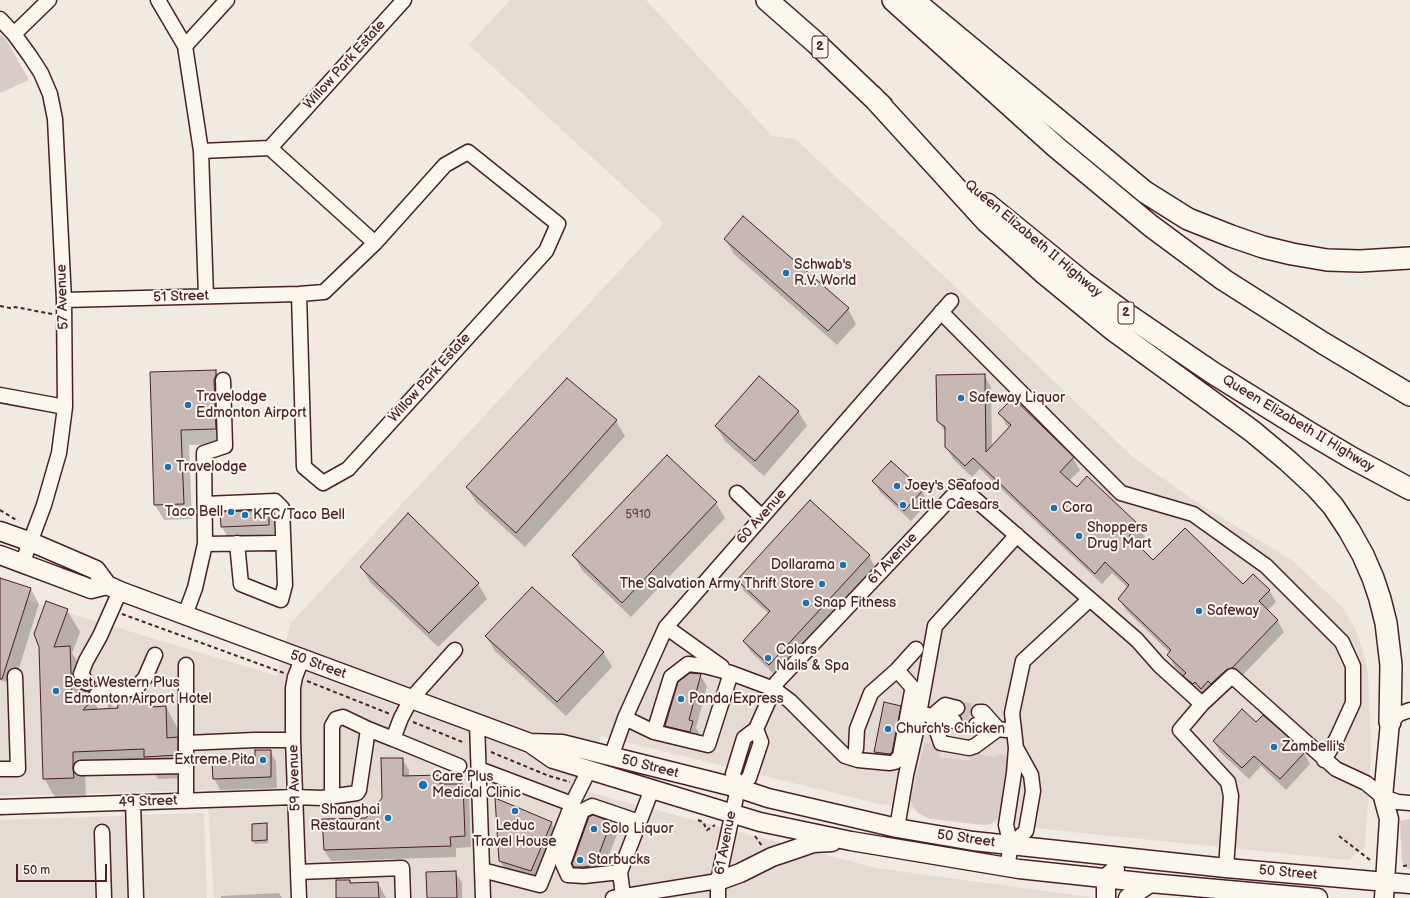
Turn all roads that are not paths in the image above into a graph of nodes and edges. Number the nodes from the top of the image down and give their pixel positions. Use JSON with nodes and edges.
{"nodes":[{"id":1,"x":49,"y":0,"type":"edge"},
{"id":2,"x":158,"y":0,"type":"edge"},
{"id":3,"x":227,"y":0,"type":"edge"},
{"id":4,"x":404,"y":0,"type":"edge"},
{"id":5,"x":767,"y":0,"type":"edge"},
{"id":6,"x":893,"y":0,"type":"edge"},
{"id":7,"x":913,"y":0,"type":"edge"},
{"id":8,"x":0,"y":19,"type":"edge"},
{"id":9,"x":14,"y":34,"type":"junction"},
{"id":10,"x":185,"y":46,"type":"junction"},
{"id":11,"x":872,"y":96,"type":"junction"},
{"id":12,"x":270,"y":148,"type":"junction"},
{"id":13,"x":201,"y":151,"type":"junction"},
{"id":14,"x":375,"y":243,"type":"junction"},
{"id":15,"x":1410,"y":258,"type":"edge"},
{"id":16,"x":299,"y":294,"type":"junction"},
{"id":17,"x":206,"y":296,"type":"junction"},
{"id":18,"x":64,"y":300,"type":"junction"},
{"id":19,"x":951,"y":301,"type":"dead end"},
{"id":20,"x":941,"y":312,"type":"junction"},
{"id":21,"x":223,"y":380,"type":"dead end"},
{"id":22,"x":0,"y":395,"type":"edge"},
{"id":23,"x":1410,"y":395,"type":"edge"},
{"id":24,"x":65,"y":407,"type":"junction"},
{"id":25,"x":1410,"y":489,"type":"edge"},
{"id":26,"x":737,"y":493,"type":"dead end"},
{"id":27,"x":205,"y":504,"type":"junction"},
{"id":28,"x":762,"y":518,"type":"junction"},
{"id":29,"x":0,"y":531,"type":"edge"},
{"id":30,"x":1017,"y":535,"type":"junction"},
{"id":31,"x":31,"y":542,"type":"junction"},
{"id":32,"x":237,"y":543,"type":"junction"},
{"id":33,"x":276,"y":543,"type":"dead end"},
{"id":34,"x":205,"y":544,"type":"junction"},
{"id":35,"x":0,"y":555,"type":"edge"},
{"id":36,"x":22,"y":564,"type":"junction"},
{"id":37,"x":113,"y":588,"type":"junction"},
{"id":38,"x":1090,"y":599,"type":"junction"},
{"id":39,"x":185,"y":615,"type":"junction"},
{"id":40,"x":666,"y":627,"type":"junction"},
{"id":41,"x":916,"y":649,"type":"dead end"},
{"id":42,"x":454,"y":650,"type":"dead end"},
{"id":43,"x":155,"y":655,"type":"dead end"},
{"id":44,"x":302,"y":660,"type":"junction"},
{"id":45,"x":186,"y":665,"type":"dead end"},
{"id":46,"x":897,"y":670,"type":"junction"},
{"id":47,"x":731,"y":673,"type":"junction"},
{"id":48,"x":15,"y":676,"type":"dead end"},
{"id":49,"x":87,"y":683,"type":"dead end"},
{"id":50,"x":774,"y":689,"type":"junction"},
{"id":51,"x":97,"y":694,"type":"dead end"},
{"id":52,"x":411,"y":699,"type":"junction"},
{"id":53,"x":1202,"y":704,"type":"junction"},
{"id":54,"x":1410,"y":710,"type":"edge"},
{"id":55,"x":926,"y":714,"type":"junction"},
{"id":56,"x":956,"y":714,"type":"tunnel mouth"},
{"id":57,"x":625,"y":718,"type":"junction"},
{"id":58,"x":978,"y":718,"type":"tunnel mouth"},
{"id":59,"x":1390,"y":722,"type":"junction"},
{"id":60,"x":477,"y":723,"type":"junction"},
{"id":61,"x":368,"y":729,"type":"junction"},
{"id":62,"x":998,"y":729,"type":"junction"},
{"id":63,"x":1014,"y":731,"type":"junction"},
{"id":64,"x":654,"y":732,"type":"junction"},
{"id":65,"x":393,"y":739,"type":"junction"},
{"id":66,"x":293,"y":740,"type":"junction"},
{"id":67,"x":186,"y":743,"type":"junction"},
{"id":68,"x":530,"y":743,"type":"junction"},
{"id":69,"x":1016,"y":748,"type":"junction"},
{"id":70,"x":856,"y":749,"type":"dead end"},
{"id":71,"x":612,"y":757,"type":"junction"},
{"id":72,"x":1324,"y":760,"type":"junction"},
{"id":73,"x":186,"y":766,"type":"junction"},
{"id":74,"x":459,"y":766,"type":"dead end"},
{"id":75,"x":81,"y":768,"type":"dead end"},
{"id":76,"x":0,"y":769,"type":"edge"},
{"id":77,"x":479,"y":769,"type":"junction"},
{"id":78,"x":585,"y":777,"type":"junction"},
{"id":79,"x":738,"y":788,"type":"junction"},
{"id":80,"x":652,"y":789,"type":"junction"},
{"id":81,"x":295,"y":796,"type":"junction"},
{"id":82,"x":332,"y":797,"type":"junction"},
{"id":83,"x":1383,"y":797,"type":"junction"},
{"id":84,"x":186,"y":801,"type":"junction"},
{"id":85,"x":133,"y":802,"type":"junction"},
{"id":86,"x":1410,"y":803,"type":"edge"},
{"id":87,"x":572,"y":804,"type":"junction"},
{"id":88,"x":0,"y":807,"type":"edge"},
{"id":89,"x":732,"y":813,"type":"junction"},
{"id":90,"x":639,"y":822,"type":"junction"},
{"id":91,"x":897,"y":828,"type":"junction"},
{"id":92,"x":102,"y":832,"type":"dead end"},
{"id":93,"x":850,"y":841,"type":"junction"},
{"id":94,"x":1011,"y":845,"type":"junction"},
{"id":95,"x":1128,"y":856,"type":"junction"},
{"id":96,"x":1007,"y":867,"type":"junction"},
{"id":97,"x":1226,"y":868,"type":"junction"},
{"id":98,"x":482,"y":870,"type":"junction"},
{"id":99,"x":298,"y":872,"type":"junction"},
{"id":100,"x":620,"y":872,"type":"junction"},
{"id":101,"x":1085,"y":876,"type":"junction"},
{"id":102,"x":1106,"y":878,"type":"junction"},
{"id":103,"x":1150,"y":883,"type":"junction"},
{"id":104,"x":1410,"y":884,"type":"edge"},
{"id":105,"x":718,"y":889,"type":"edge"},
{"id":106,"x":1384,"y":890,"type":"edge"},
{"id":107,"x":1225,"y":894,"type":"edge"},
{"id":108,"x":618,"y":897,"type":"edge"},
{"id":109,"x":104,"y":898,"type":"edge"},
{"id":110,"x":136,"y":898,"type":"edge"},
{"id":111,"x":299,"y":898,"type":"edge"},
{"id":112,"x":403,"y":898,"type":"edge"},
{"id":113,"x":483,"y":898,"type":"edge"},
{"id":114,"x":1102,"y":898,"type":"edge"},
{"id":115,"x":1106,"y":898,"type":"edge"},
{"id":116,"x":1128,"y":898,"type":"edge"},
{"id":117,"x":1313,"y":898,"type":"edge"}],
"edges":[{"from":1,"to":9,"type":"street"},
{"from":2,"to":10,"type":"street"},
{"from":3,"to":10,"type":"street"},
{"from":4,"to":12,"type":"street","name":"Willow Park Estate"},
{"from":5,"to":11,"type":"highway","name":"Queen Elizabeth II Highway","number":"2"},
{"from":6,"to":23,"type":"highway"},
{"from":7,"to":15,"type":"highway"},
{"from":8,"to":9,"type":"street","name":"57 Avenue"},
{"from":9,"to":18,"type":"street","name":"57 Avenue"},
{"from":10,"to":13,"type":"street"},
{"from":11,"to":25,"type":"highway","name":"Queen Elizabeth II Highway","number":"2"},
{"from":11,"to":59,"type":"highway"},
{"from":12,"to":13,"type":"street"},
{"from":12,"to":14,"type":"street"},
{"from":13,"to":17,"type":"street"},
{"from":14,"to":16,"type":"street","name":"Willow Park Estate"},
{"from":14,"to":16,"type":"street","name":"Willow Park Estate"},
{"from":16,"to":17,"type":"street","name":"51 Street"},
{"from":17,"to":18,"type":"street","name":"51 Street"},
{"from":18,"to":24,"type":"street","name":"57 Avenue"},
{"from":19,"to":20,"type":"street","name":"60 Avenue"},
{"from":20,"to":28,"type":"street","name":"60 Avenue"},
{"from":20,"to":72,"type":"street"},
{"from":21,"to":27,"type":"street"},
{"from":22,"to":24,"type":"street"},
{"from":24,"to":31,"type":"street","name":"57 Avenue"},
{"from":26,"to":28,"type":"street"},
{"from":27,"to":32,"type":"street"},
{"from":27,"to":34,"type":"street"},
{"from":28,"to":40,"type":"street","name":"60 Avenue"},
{"from":29,"to":31,"type":"main road"},
{"from":30,"to":38,"type":"street"},
{"from":30,"to":50,"type":"street","name":"61 Avenue"},
{"from":30,"to":55,"type":"street"},
{"from":31,"to":36,"type":"street","name":"57 Avenue"},
{"from":31,"to":37,"type":"main road"},
{"from":32,"to":33,"type":"street"},
{"from":32,"to":34,"type":"street"},
{"from":34,"to":39,"type":"street"},
{"from":35,"to":36,"type":"main road","name":"50 Street"},
{"from":36,"to":37,"type":"main road","name":"50 Street"},
{"from":37,"to":39,"type":"main road","name":"50 Street"},
{"from":37,"to":49,"type":"street"},
{"from":38,"to":53,"type":"street"},
{"from":38,"to":63,"type":"street"},
{"from":39,"to":44,"type":"main road","name":"50 Street"},
{"from":40,"to":47,"type":"street"},
{"from":40,"to":57,"type":"street","name":"60 Avenue"},
{"from":41,"to":46,"type":"street"},
{"from":42,"to":52,"type":"street"},
{"from":43,"to":51,"type":"street"},
{"from":44,"to":52,"type":"main road","name":"50 Street"},
{"from":44,"to":66,"type":"street","name":"59 Avenue"},
{"from":45,"to":67,"type":"street"},
{"from":46,"to":50,"type":"street"},
{"from":46,"to":70,"type":"street"},
{"from":47,"to":50,"type":"street"},
{"from":47,"to":64,"type":"street"},
{"from":47,"to":64,"type":"street"},
{"from":48,"to":76,"type":"street"},
{"from":50,"to":79,"type":"street","name":"61 Avenue"},
{"from":52,"to":60,"type":"main road","name":"50 Street"},
{"from":52,"to":65,"type":"street"},
{"from":53,"to":72,"type":"street"},
{"from":53,"to":97,"type":"street"},
{"from":54,"to":59,"type":"street"},
{"from":55,"to":56,"type":"street"},
{"from":55,"to":62,"type":"street"},
{"from":55,"to":91,"type":"street"},
{"from":57,"to":64,"type":"street"},
{"from":57,"to":71,"type":"street","name":"60 Avenue"},
{"from":58,"to":62,"type":"street"},
{"from":59,"to":83,"type":"main road"},
{"from":60,"to":68,"type":"main road","name":"50 Street"},
{"from":60,"to":77,"type":"street"},
{"from":61,"to":65,"type":"street"},
{"from":61,"to":82,"type":"street","name":"49 Street"},
{"from":61,"to":82,"type":"street"},
{"from":62,"to":63,"type":"street"},
{"from":63,"to":69,"type":"street"},
{"from":65,"to":74,"type":"street"},
{"from":66,"to":67,"type":"street"},
{"from":66,"to":81,"type":"street","name":"59 Avenue"},
{"from":67,"to":73,"type":"street"},
{"from":68,"to":71,"type":"main road","name":"50 Street"},
{"from":68,"to":78,"type":"main road","name":"50 Street"},
{"from":69,"to":94,"type":"street"},
{"from":69,"to":94,"type":"street"},
{"from":71,"to":79,"type":"main road","name":"50 Street"},
{"from":72,"to":83,"type":"street"},
{"from":73,"to":75,"type":"street"},
{"from":73,"to":84,"type":"street"},
{"from":77,"to":87,"type":"street"},
{"from":77,"to":98,"type":"street"},
{"from":78,"to":80,"type":"main road","name":"50 Street"},
{"from":78,"to":87,"type":"street"},
{"from":79,"to":89,"type":"street","name":"61 Avenue"},
{"from":79,"to":91,"type":"main road","name":"50 Street"},
{"from":80,"to":89,"type":"main road","name":"50 Street"},
{"from":80,"to":90,"type":"street"},
{"from":81,"to":82,"type":"street","name":"49 Street"},
{"from":81,"to":84,"type":"street","name":"49 Street"},
{"from":81,"to":99,"type":"street","name":"59 Avenue"},
{"from":83,"to":86,"type":"street"},
{"from":83,"to":106,"type":"main road"},
{"from":84,"to":85,"type":"street","name":"49 Street"},
{"from":85,"to":88,"type":"street","name":"49 Street"},
{"from":85,"to":110,"type":"street"},
{"from":87,"to":98,"type":"street"},
{"from":89,"to":93,"type":"main road","name":"50 Street"},
{"from":89,"to":105,"type":"street","name":"61 Avenue"},
{"from":90,"to":100,"type":"street"},
{"from":90,"to":100,"type":"street"},
{"from":91,"to":94,"type":"main road","name":"50 Street"},
{"from":92,"to":109,"type":"street"},
{"from":93,"to":96,"type":"main road","name":"50 Street"},
{"from":93,"to":105,"type":"main road"},
{"from":94,"to":95,"type":"main road","name":"50 Street"},
{"from":94,"to":96,"type":"street"},
{"from":95,"to":97,"type":"main road","name":"50 Street"},
{"from":95,"to":102,"type":"main road"},
{"from":96,"to":101,"type":"main road","name":"50 Street"},
{"from":97,"to":106,"type":"main road","name":"50 Street"},
{"from":98,"to":113,"type":"street"},
{"from":99,"to":111,"type":"street","name":"59 Avenue"},
{"from":99,"to":112,"type":"street"},
{"from":100,"to":108,"type":"street"},
{"from":101,"to":102,"type":"main road","name":"50 Street"},
{"from":101,"to":114,"type":"main road"},
{"from":102,"to":103,"type":"main road","name":"50 Street"},
{"from":102,"to":115,"type":"main road"},
{"from":103,"to":107,"type":"main road","name":"50 Street"},
{"from":103,"to":116,"type":"main road"},
{"from":104,"to":106,"type":"main road","name":"50 Street"},
{"from":105,"to":108,"type":"street"},
{"from":107,"to":117,"type":"main road","name":"50 Street"}]}
